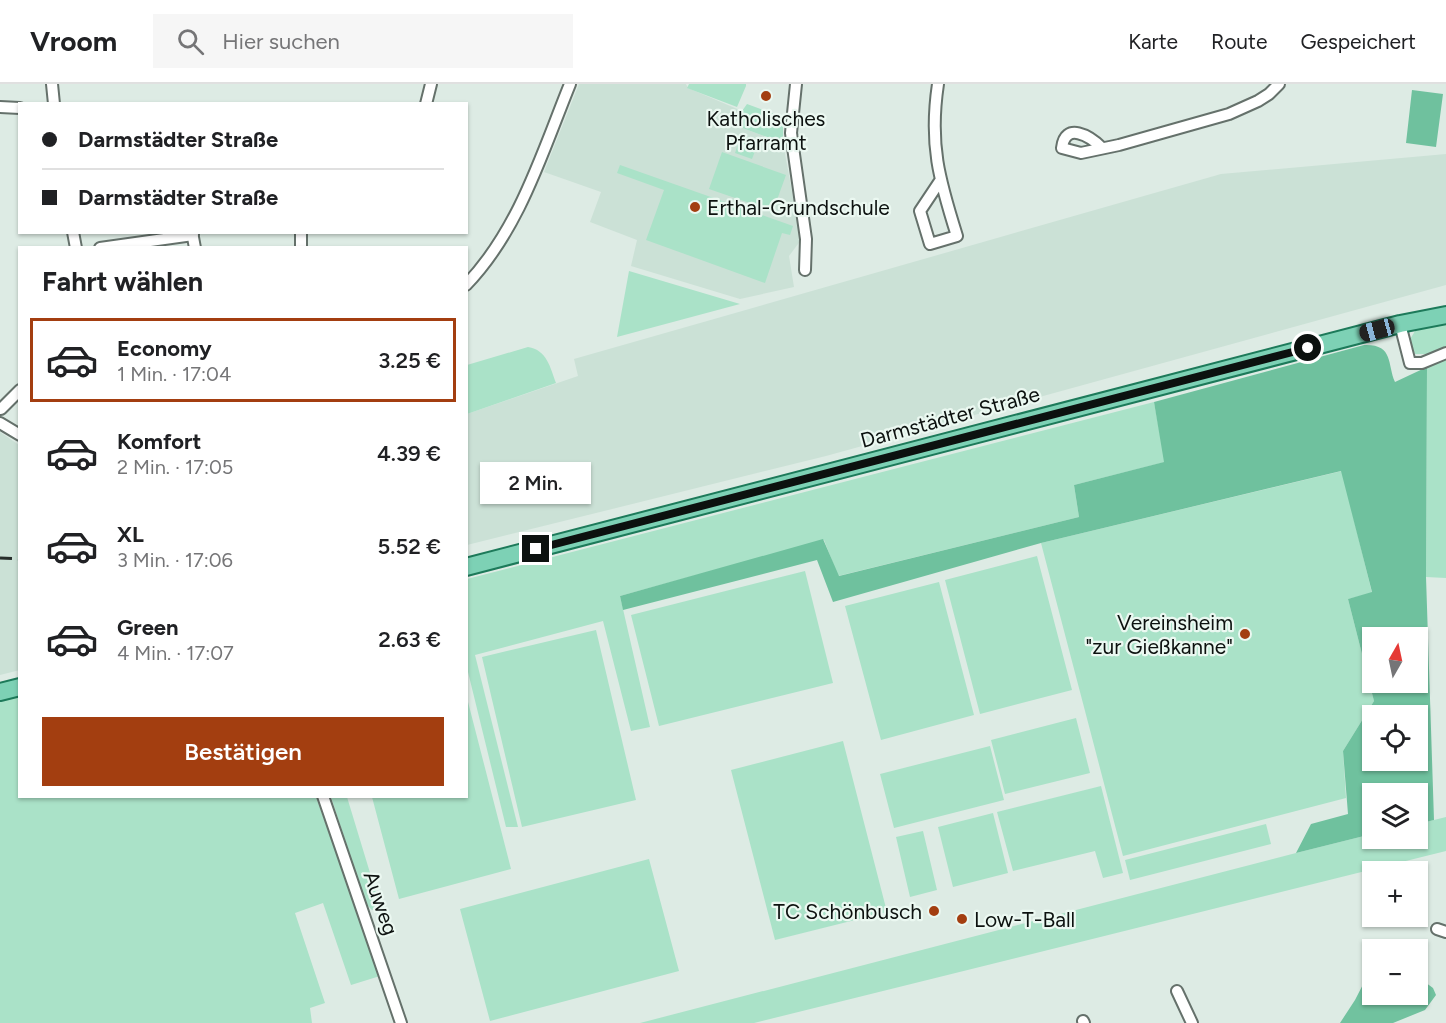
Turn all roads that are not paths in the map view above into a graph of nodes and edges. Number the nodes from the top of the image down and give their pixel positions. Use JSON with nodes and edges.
{"nodes":[{"id":1,"x":52,"y":84,"type":"edge"},
{"id":2,"x":431,"y":84,"type":"edge"},
{"id":3,"x":570,"y":84,"type":"edge"},
{"id":4,"x":796,"y":84,"type":"edge"},
{"id":5,"x":938,"y":84,"type":"edge"},
{"id":6,"x":1279,"y":84,"type":"edge"},
{"id":7,"x":54,"y":102,"type":"edge"},
{"id":8,"x":426,"y":102,"type":"edge"},
{"id":9,"x":0,"y":107,"type":"edge"},
{"id":10,"x":18,"y":108,"type":"edge"},
{"id":11,"x":1102,"y":148,"type":"dead end"},
{"id":12,"x":940,"y":181,"type":"junction"},
{"id":13,"x":192,"y":234,"type":"edge"},
{"id":14,"x":113,"y":246,"type":"edge"},
{"id":15,"x":805,"y":270,"type":"dead end"},
{"id":16,"x":468,"y":283,"type":"edge"},
{"id":17,"x":1446,"y":315,"type":"edge"},
{"id":18,"x":1400,"y":324,"type":"junction"},
{"id":19,"x":1446,"y":353,"type":"edge"},
{"id":20,"x":18,"y":392,"type":"edge"},
{"id":21,"x":1,"y":409,"type":"edge"},
{"id":22,"x":0,"y":423,"type":"edge"},
{"id":23,"x":18,"y":434,"type":"edge"},
{"id":24,"x":468,"y":566,"type":"edge"},
{"id":25,"x":18,"y":688,"type":"edge"},
{"id":26,"x":0,"y":692,"type":"edge"},
{"id":27,"x":324,"y":798,"type":"edge"},
{"id":28,"x":1177,"y":991,"type":"dead end"},
{"id":29,"x":401,"y":1023,"type":"edge"},
{"id":30,"x":1192,"y":1023,"type":"edge"}],
"edges":[{"from":1,"to":7,"type":"street"},
{"from":2,"to":8,"type":"street"},
{"from":3,"to":16,"type":"street"},
{"from":4,"to":15,"type":"street"},
{"from":5,"to":12,"type":"street"},
{"from":6,"to":11,"type":"street"},
{"from":9,"to":10,"type":"street"},
{"from":12,"to":12,"type":"street"},
{"from":13,"to":14,"type":"street"},
{"from":17,"to":18,"type":"main road","name":"Darmstädter Straße"},
{"from":18,"to":19,"type":"street"},
{"from":18,"to":24,"type":"main road","name":"Darmstädter Straße"},
{"from":20,"to":21,"type":"street"},
{"from":22,"to":23,"type":"street"},
{"from":25,"to":26,"type":"main road"},
{"from":27,"to":29,"type":"street","name":"Auweg"},
{"from":28,"to":30,"type":"street"}]}
